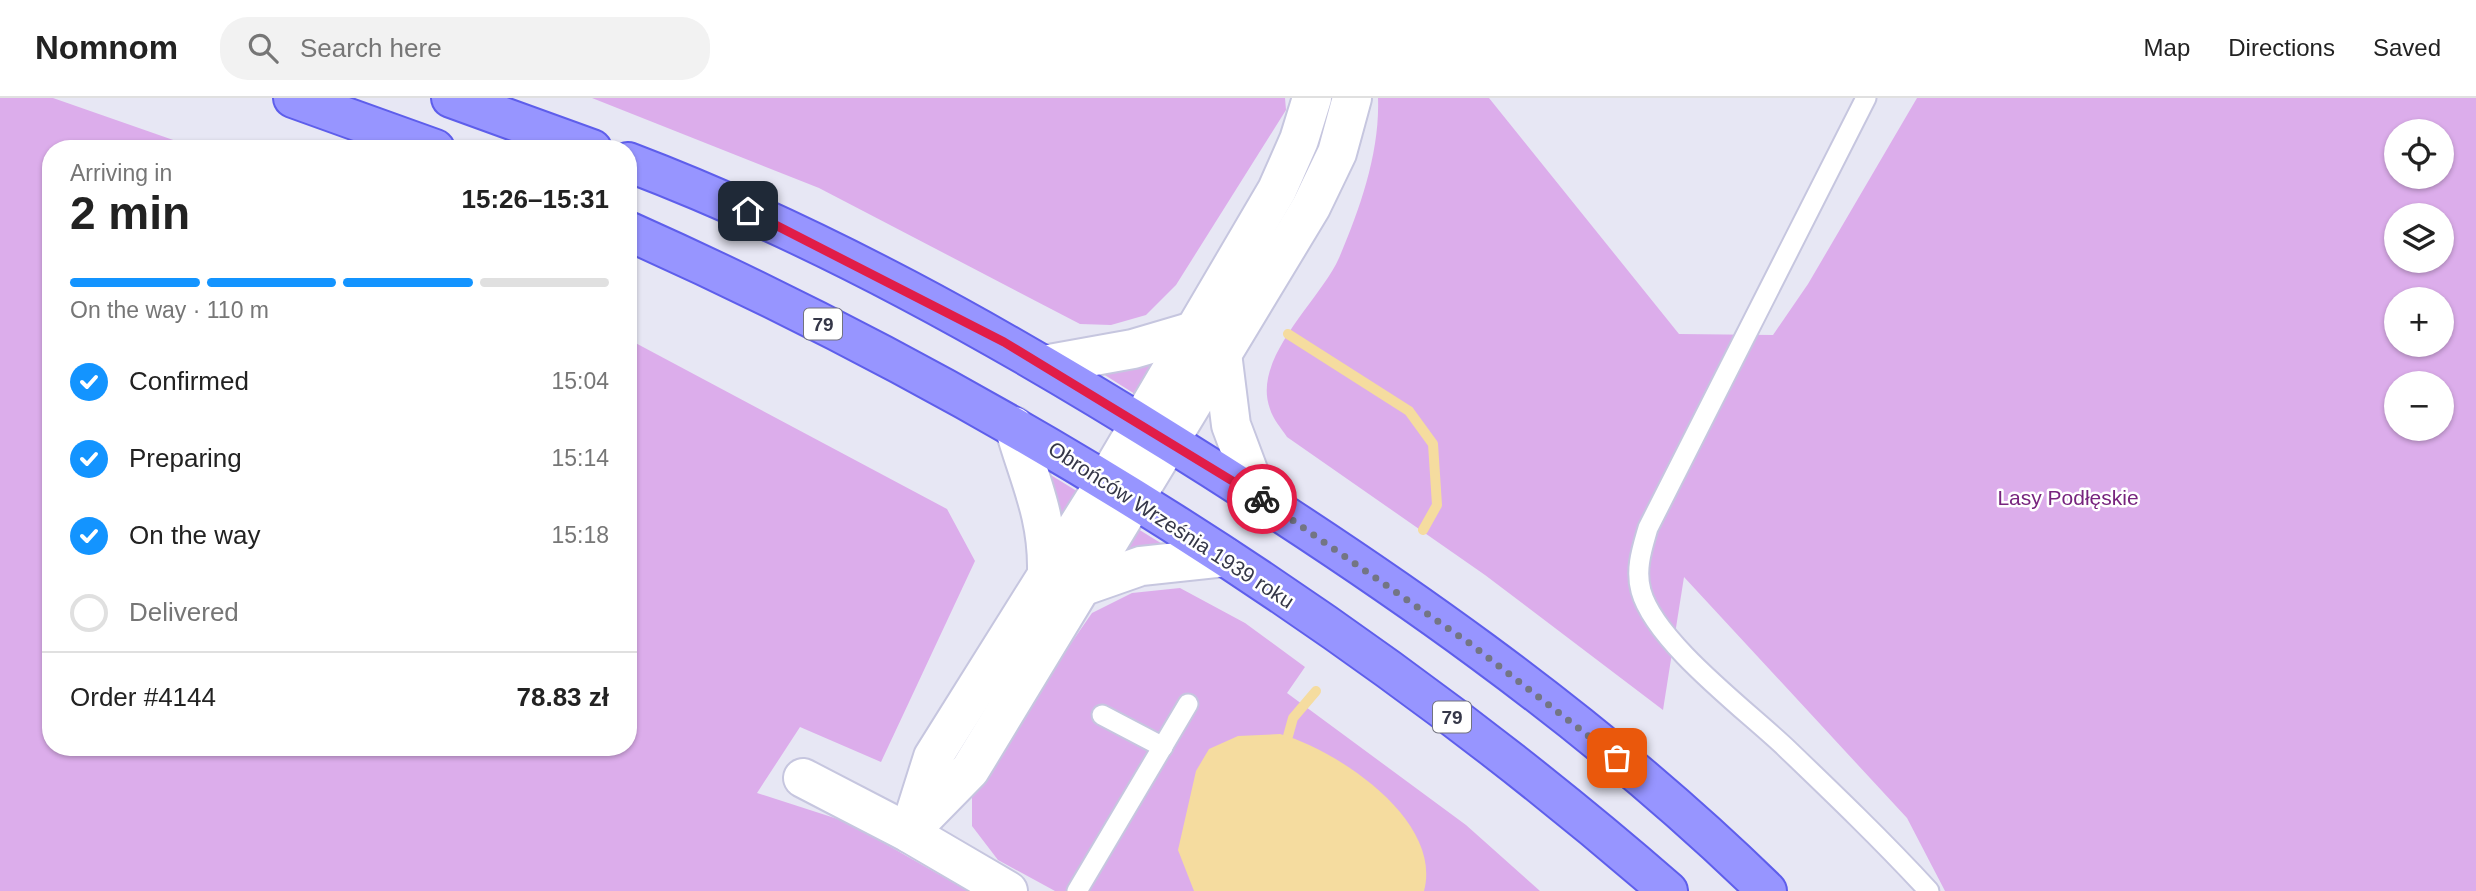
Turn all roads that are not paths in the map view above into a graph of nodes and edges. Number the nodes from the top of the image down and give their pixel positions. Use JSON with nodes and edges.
{"nodes":[{"id":1,"x":293,"y":98,"type":"edge"},
{"id":2,"x":451,"y":98,"type":"edge"},
{"id":3,"x":1312,"y":98,"type":"edge"},
{"id":4,"x":1352,"y":98,"type":"edge"},
{"id":5,"x":1866,"y":98,"type":"edge"},
{"id":6,"x":410,"y":140,"type":"edge"},
{"id":7,"x":567,"y":140,"type":"edge"},
{"id":8,"x":637,"y":165,"type":"edge"},
{"id":9,"x":637,"y":235,"type":"edge"},
{"id":10,"x":1208,"y":342,"type":"junction"},
{"id":11,"x":1044,"y":365,"type":"junction"},
{"id":12,"x":1014,"y":426,"type":"junction"},
{"id":13,"x":1155,"y":432,"type":"junction"},
{"id":14,"x":1120,"y":490,"type":"junction"},
{"id":15,"x":1258,"y":497,"type":"junction"},
{"id":16,"x":1226,"y":557,"type":"junction"},
{"id":17,"x":1064,"y":579,"type":"junction"},
{"id":18,"x":1188,"y":704,"type":"dead end"},
{"id":19,"x":1102,"y":715,"type":"dead end"},
{"id":20,"x":1163,"y":747,"type":"junction"},
{"id":21,"x":803,"y":778,"type":"dead end"},
{"id":22,"x":909,"y":833,"type":"junction"},
{"id":23,"x":1008,"y":891,"type":"edge"},
{"id":24,"x":1077,"y":891,"type":"edge"},
{"id":25,"x":1668,"y":891,"type":"edge"},
{"id":26,"x":1767,"y":891,"type":"edge"},
{"id":27,"x":1929,"y":891,"type":"edge"}],
"edges":[{"from":1,"to":6,"type":"main road"},
{"from":2,"to":7,"type":"main road"},
{"from":3,"to":10,"type":"street"},
{"from":4,"to":10,"type":"street"},
{"from":5,"to":27,"type":"lane"},
{"from":8,"to":11,"type":"main road"},
{"from":9,"to":12,"type":"main road","name":"Obrońców Września 1939 roku","number":"79"},
{"from":10,"to":11,"type":"street"},
{"from":10,"to":13,"type":"street"},
{"from":10,"to":15,"type":"street"},
{"from":11,"to":13,"type":"main road"},
{"from":12,"to":14,"type":"main road","name":"Obrońców Września 1939 roku","number":"79"},
{"from":12,"to":17,"type":"street"},
{"from":13,"to":14,"type":"street"},
{"from":13,"to":15,"type":"main road"},
{"from":14,"to":16,"type":"main road","name":"Obrońców Września 1939 roku","number":"79"},
{"from":14,"to":17,"type":"street"},
{"from":15,"to":26,"type":"main road"},
{"from":16,"to":17,"type":"street"},
{"from":16,"to":25,"type":"main road","name":"Obrońców Września 1939 roku","number":"79"},
{"from":17,"to":22,"type":"street"},
{"from":18,"to":20,"type":"lane"},
{"from":19,"to":20,"type":"lane"},
{"from":20,"to":24,"type":"lane"},
{"from":21,"to":22,"type":"street"},
{"from":22,"to":23,"type":"street"}]}
